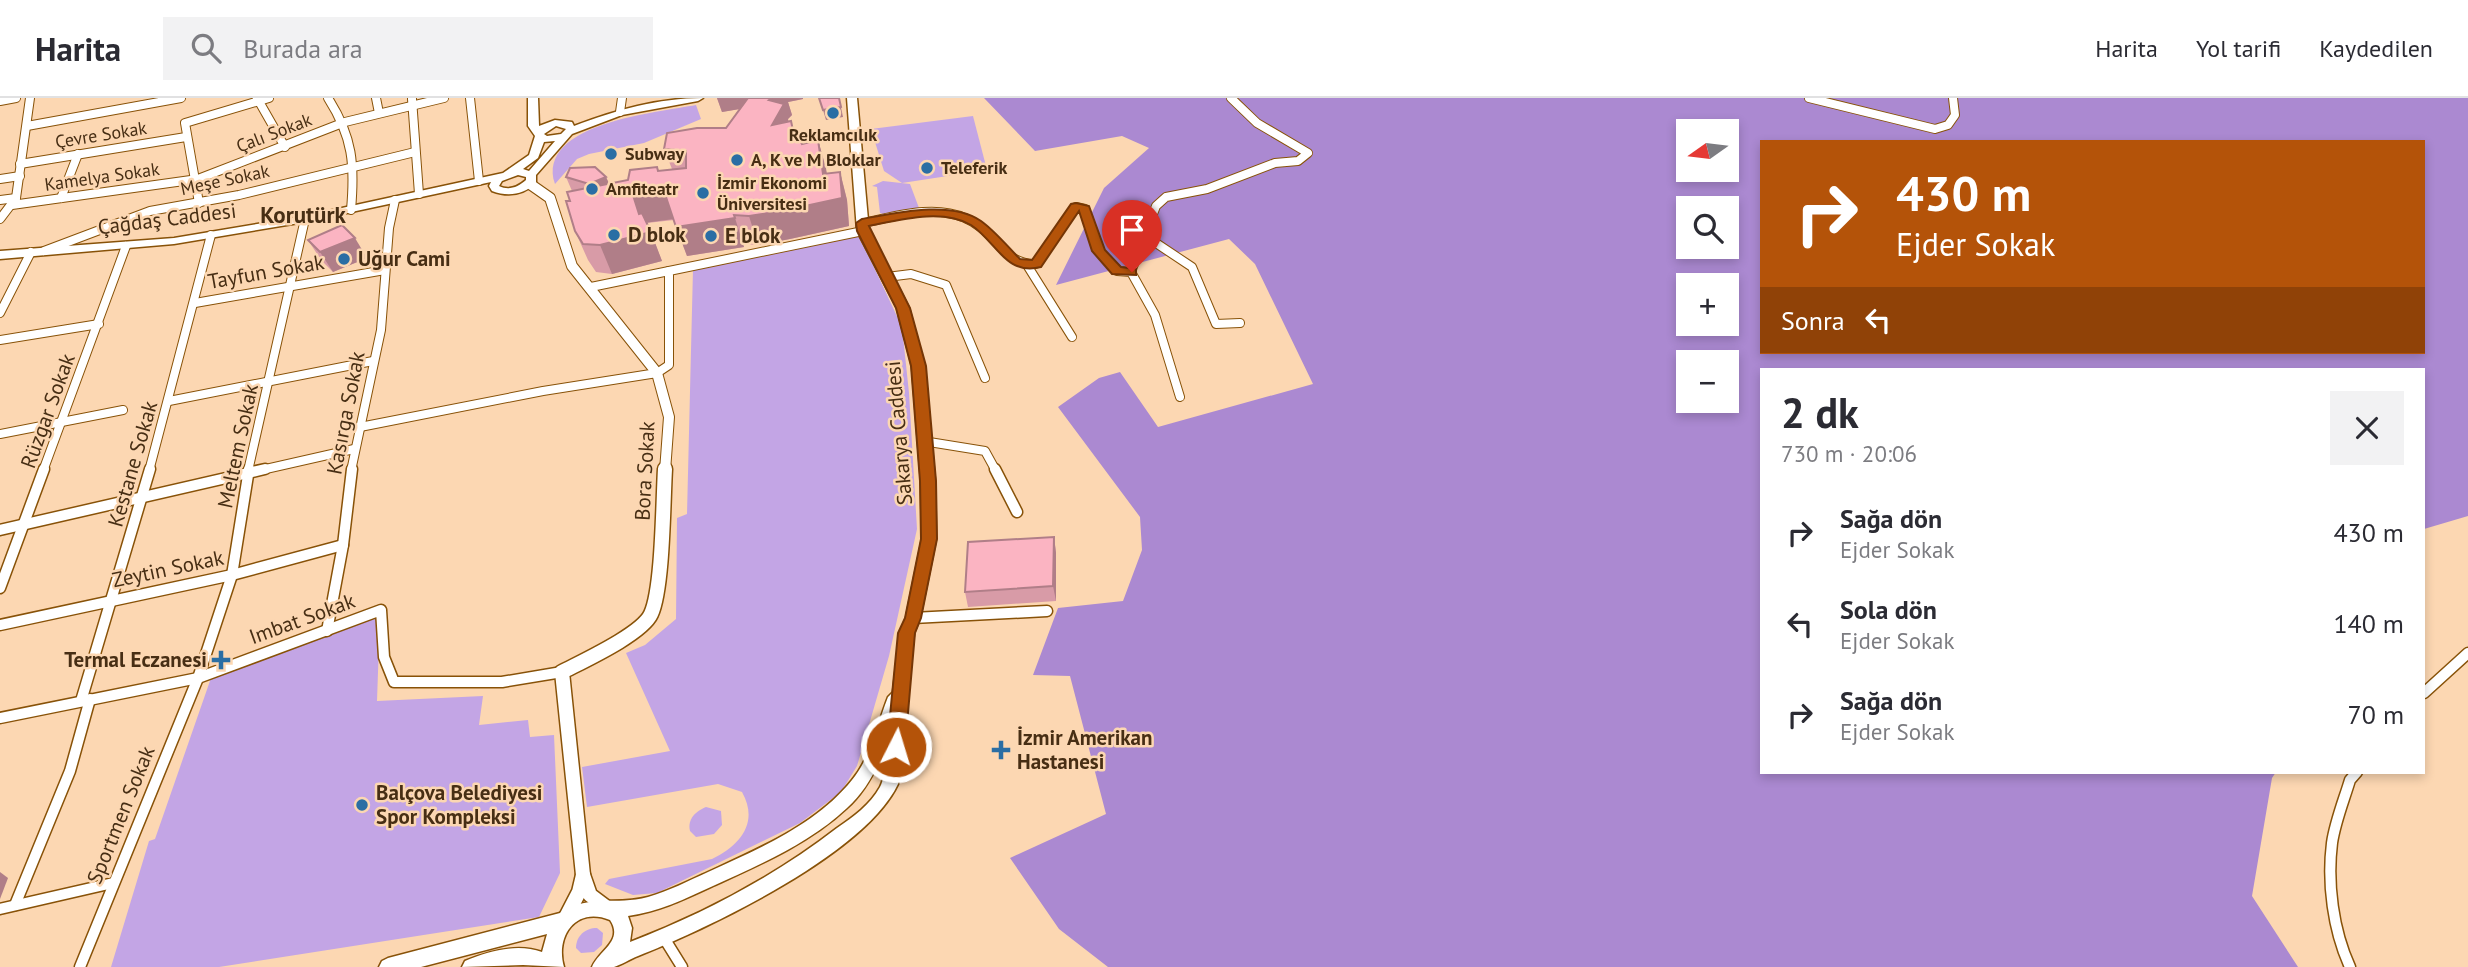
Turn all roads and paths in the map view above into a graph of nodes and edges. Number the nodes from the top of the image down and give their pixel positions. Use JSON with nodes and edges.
{"nodes":[{"id":1,"x":16,"y":98,"type":"edge"},
{"id":2,"x":30,"y":98,"type":"edge"},
{"id":3,"x":181,"y":98,"type":"edge"},
{"id":4,"x":269,"y":98,"type":"edge"},
{"id":5,"x":328,"y":98,"type":"edge"},
{"id":6,"x":376,"y":98,"type":"edge"},
{"id":7,"x":444,"y":98,"type":"edge"},
{"id":8,"x":470,"y":98,"type":"edge"},
{"id":9,"x":533,"y":98,"type":"edge"},
{"id":10,"x":698,"y":98,"type":"edge"},
{"id":11,"x":852,"y":98,"type":"edge"},
{"id":12,"x":1231,"y":98,"type":"edge"},
{"id":13,"x":1809,"y":98,"type":"edge"},
{"id":14,"x":1953,"y":98,"type":"edge"},
{"id":15,"x":258,"y":100,"type":"edge"},
{"id":16,"x":0,"y":101,"type":"edge"},
{"id":17,"x":412,"y":101,"type":"edge"},
{"id":18,"x":621,"y":106,"type":"edge"},
{"id":19,"x":379,"y":113,"type":"junction"},
{"id":20,"x":535,"y":116,"type":"junction"},
{"id":21,"x":345,"y":122,"type":"junction"},
{"id":22,"x":555,"y":123,"type":"junction"},
{"id":23,"x":27,"y":126,"type":"junction"},
{"id":24,"x":540,"y":134,"type":"junction"},
{"id":25,"x":566,"y":134,"type":"junction"},
{"id":26,"x":186,"y":137,"type":"junction"},
{"id":27,"x":285,"y":147,"type":"junction"},
{"id":28,"x":415,"y":152,"type":"junction"},
{"id":29,"x":78,"y":154,"type":"junction"},
{"id":30,"x":20,"y":164,"type":"junction"},
{"id":31,"x":355,"y":166,"type":"junction"},
{"id":32,"x":507,"y":174,"type":"junction"},
{"id":33,"x":20,"y":176,"type":"junction"},
{"id":34,"x":0,"y":179,"type":"edge"},
{"id":35,"x":198,"y":179,"type":"junction"},
{"id":36,"x":530,"y":179,"type":"junction"},
{"id":37,"x":480,"y":181,"type":"junction"},
{"id":38,"x":499,"y":191,"type":"junction"},
{"id":39,"x":419,"y":194,"type":"junction"},
{"id":40,"x":61,"y":198,"type":"junction"},
{"id":41,"x":0,"y":200,"type":"edge"},
{"id":42,"x":395,"y":200,"type":"junction"},
{"id":43,"x":14,"y":202,"type":"junction"},
{"id":44,"x":199,"y":203,"type":"junction"},
{"id":45,"x":351,"y":210,"type":"junction"},
{"id":46,"x":0,"y":219,"type":"edge"},
{"id":47,"x":305,"y":219,"type":"junction"},
{"id":48,"x":863,"y":227,"type":"junction"},
{"id":49,"x":211,"y":235,"type":"junction"},
{"id":50,"x":1147,"y":237,"type":"junction"},
{"id":51,"x":126,"y":246,"type":"junction"},
{"id":52,"x":44,"y":251,"type":"junction"},
{"id":53,"x":31,"y":252,"type":"junction"},
{"id":54,"x":0,"y":255,"type":"edge"},
{"id":55,"x":1027,"y":265,"type":"junction"},
{"id":56,"x":385,"y":270,"type":"junction"},
{"id":57,"x":669,"y":271,"type":"junction"},
{"id":58,"x":1132,"y":272,"type":"junction"},
{"id":59,"x":887,"y":277,"type":"junction"},
{"id":60,"x":291,"y":285,"type":"junction"},
{"id":61,"x":591,"y":287,"type":"junction"},
{"id":62,"x":194,"y":303,"type":"junction"},
{"id":63,"x":0,"y":313,"type":"edge"},
{"id":64,"x":1240,"y":323,"type":"dead end"},
{"id":65,"x":99,"y":324,"type":"junction"},
{"id":66,"x":1072,"y":337,"type":"dead end"},
{"id":67,"x":0,"y":341,"type":"edge"},
{"id":68,"x":373,"y":361,"type":"junction"},
{"id":69,"x":657,"y":373,"type":"junction"},
{"id":70,"x":985,"y":378,"type":"dead end"},
{"id":71,"x":270,"y":380,"type":"junction"},
{"id":72,"x":1180,"y":397,"type":"dead end"},
{"id":73,"x":169,"y":401,"type":"junction"},
{"id":74,"x":123,"y":410,"type":"dead end"},
{"id":75,"x":61,"y":423,"type":"junction"},
{"id":76,"x":360,"y":427,"type":"junction"},
{"id":77,"x":0,"y":434,"type":"edge"},
{"id":78,"x":923,"y":441,"type":"junction"},
{"id":79,"x":354,"y":449,"type":"junction"},
{"id":80,"x":248,"y":472,"type":"junction"},
{"id":81,"x":142,"y":496,"type":"junction"},
{"id":82,"x":1017,"y":512,"type":"dead end"},
{"id":83,"x":25,"y":525,"type":"junction"},
{"id":84,"x":0,"y":530,"type":"edge"},
{"id":85,"x":343,"y":545,"type":"junction"},
{"id":86,"x":232,"y":575,"type":"junction"},
{"id":87,"x":0,"y":588,"type":"edge"},
{"id":88,"x":113,"y":601,"type":"junction"},
{"id":89,"x":1047,"y":611,"type":"dead end"},
{"id":90,"x":913,"y":618,"type":"junction"},
{"id":91,"x":0,"y":625,"type":"edge"},
{"id":92,"x":327,"y":631,"type":"junction"},
{"id":93,"x":2468,"y":653,"type":"edge"},
{"id":94,"x":562,"y":672,"type":"junction"},
{"id":95,"x":198,"y":678,"type":"junction"},
{"id":96,"x":899,"y":689,"type":"junction"},
{"id":97,"x":2425,"y":691,"type":"edge"},
{"id":98,"x":85,"y":700,"type":"junction"},
{"id":99,"x":0,"y":718,"type":"edge"},
{"id":100,"x":2355,"y":774,"type":"edge"},
{"id":101,"x":583,"y":875,"type":"junction"},
{"id":102,"x":113,"y":883,"type":"junction"},
{"id":103,"x":15,"y":905,"type":"junction"},
{"id":104,"x":0,"y":909,"type":"edge"},
{"id":105,"x":610,"y":910,"type":"junction"},
{"id":106,"x":563,"y":921,"type":"junction"},
{"id":107,"x":664,"y":938,"type":"junction"},
{"id":108,"x":607,"y":962,"type":"edge"},
{"id":109,"x":80,"y":967,"type":"edge"},
{"id":110,"x":388,"y":967,"type":"edge"},
{"id":111,"x":471,"y":967,"type":"edge"},
{"id":112,"x":554,"y":967,"type":"edge"},
{"id":113,"x":682,"y":967,"type":"edge"},
{"id":114,"x":2350,"y":967,"type":"edge"}],
"edges":[{"from":1,"to":16,"type":"street"},
{"from":2,"to":23,"type":"street"},
{"from":3,"to":23,"type":"street"},
{"from":4,"to":15,"type":"street"},
{"from":5,"to":21,"type":"street"},
{"from":6,"to":19,"type":"street"},
{"from":7,"to":17,"type":"street","name":"Çalı Sokak"},
{"from":8,"to":37,"type":"street"},
{"from":9,"to":20,"type":"main road"},
{"from":10,"to":18,"type":"main road"},
{"from":11,"to":48,"type":"main road","name":"Sakarya Caddesi"},
{"from":12,"to":50,"type":"street"},
{"from":13,"to":14,"type":"street"},
{"from":15,"to":26,"type":"street"},
{"from":15,"to":27,"type":"street"},
{"from":17,"to":19,"type":"street","name":"Çalı Sokak"},
{"from":17,"to":28,"type":"street"},
{"from":18,"to":22,"type":"main road"},
{"from":18,"to":25,"type":"main road"},
{"from":19,"to":21,"type":"street","name":"Çalı Sokak"},
{"from":20,"to":22,"type":"main road"},
{"from":20,"to":24,"type":"main road"},
{"from":21,"to":27,"type":"street","name":"Çalı Sokak"},
{"from":21,"to":31,"type":"street"},
{"from":22,"to":24,"type":"main road"},
{"from":22,"to":25,"type":"main road"},
{"from":23,"to":30,"type":"street"},
{"from":24,"to":25,"type":"main road"},
{"from":24,"to":32,"type":"main road"},
{"from":25,"to":36,"type":"main road"},
{"from":26,"to":29,"type":"street","name":"Çevre Sokak"},
{"from":26,"to":35,"type":"street"},
{"from":27,"to":35,"type":"street","name":"Çalı Sokak"},
{"from":28,"to":31,"type":"street","name":"Meşe Sokak"},
{"from":28,"to":39,"type":"street"},
{"from":29,"to":30,"type":"street","name":"Çevre Sokak"},
{"from":29,"to":40,"type":"street"},
{"from":30,"to":33,"type":"street"},
{"from":31,"to":44,"type":"street","name":"Meşe Sokak"},
{"from":31,"to":45,"type":"street"},
{"from":32,"to":36,"type":"main road"},
{"from":32,"to":37,"type":"main road","name":"Çağdaş Caddesi"},
{"from":32,"to":38,"type":"main road"},
{"from":33,"to":34,"type":"street"},
{"from":33,"to":43,"type":"street"},
{"from":35,"to":40,"type":"street","name":"Kamelya Sokak"},
{"from":35,"to":44,"type":"street"},
{"from":36,"to":38,"type":"main road","name":"Çağdaş Caddesi"},
{"from":36,"to":61,"type":"street","name":"Bora Sokak"},
{"from":37,"to":39,"type":"main road","name":"Çağdaş Caddesi"},
{"from":38,"to":39,"type":"main road","name":"Çağdaş Caddesi"},
{"from":39,"to":42,"type":"main road","name":"Çağdaş Caddesi"},
{"from":40,"to":43,"type":"street","name":"Kamelya Sokak"},
{"from":41,"to":43,"type":"street","name":"Kamelya Sokak"},
{"from":42,"to":45,"type":"main road","name":"Çağdaş Caddesi"},
{"from":42,"to":56,"type":"street","name":"Kasırga Sokak"},
{"from":43,"to":46,"type":"street"},
{"from":44,"to":52,"type":"street","name":"Meşe Sokak"},
{"from":45,"to":47,"type":"main road","name":"Çağdaş Caddesi"},
{"from":47,"to":49,"type":"main road","name":"Çağdaş Caddesi"},
{"from":47,"to":60,"type":"street","name":"Meltem Sokak"},
{"from":48,"to":55,"type":"street"},
{"from":48,"to":57,"type":"street"},
{"from":48,"to":59,"type":"main road","name":"Sakarya Caddesi"},
{"from":49,"to":51,"type":"main road","name":"Çağdaş Caddesi"},
{"from":49,"to":62,"type":"street","name":"Kestane Sokak"},
{"from":50,"to":58,"type":"street"},
{"from":50,"to":64,"type":"street"},
{"from":51,"to":52,"type":"main road","name":"Çağdaş Caddesi"},
{"from":51,"to":65,"type":"street","name":"Rüzgar Sokak"},
{"from":52,"to":53,"type":"main road","name":"Çağdaş Caddesi"},
{"from":53,"to":54,"type":"main road","name":"Çağdaş Caddesi"},
{"from":53,"to":63,"type":"street"},
{"from":55,"to":58,"type":"street"},
{"from":55,"to":66,"type":"street"},
{"from":56,"to":60,"type":"street","name":"Tayfun Sokak"},
{"from":56,"to":68,"type":"street","name":"Kasırga Sokak"},
{"from":57,"to":61,"type":"street"},
{"from":57,"to":69,"type":"street"},
{"from":58,"to":72,"type":"street"},
{"from":59,"to":70,"type":"street"},
{"from":59,"to":78,"type":"main road","name":"Sakarya Caddesi"},
{"from":60,"to":62,"type":"street","name":"Tayfun Sokak"},
{"from":60,"to":71,"type":"street","name":"Meltem Sokak"},
{"from":61,"to":69,"type":"street","name":"Bora Sokak"},
{"from":62,"to":73,"type":"street","name":"Kestane Sokak"},
{"from":65,"to":67,"type":"street"},
{"from":65,"to":75,"type":"street","name":"Rüzgar Sokak"},
{"from":68,"to":71,"type":"street"},
{"from":68,"to":76,"type":"street","name":"Kasırga Sokak"},
{"from":69,"to":76,"type":"street"},
{"from":69,"to":94,"type":"street","name":"Bora Sokak"},
{"from":71,"to":73,"type":"street"},
{"from":71,"to":80,"type":"street","name":"Meltem Sokak"},
{"from":73,"to":81,"type":"street","name":"Kestane Sokak"},
{"from":74,"to":75,"type":"street"},
{"from":75,"to":77,"type":"street"},
{"from":75,"to":83,"type":"street","name":"Rüzgar Sokak"},
{"from":76,"to":79,"type":"street","name":"Kasırga Sokak"},
{"from":78,"to":82,"type":"street"},
{"from":78,"to":90,"type":"main road","name":"Sakarya Caddesi"},
{"from":79,"to":80,"type":"street"},
{"from":79,"to":85,"type":"street","name":"Kasırga Sokak"},
{"from":80,"to":81,"type":"street"},
{"from":80,"to":86,"type":"street","name":"Meltem Sokak"},
{"from":81,"to":83,"type":"street"},
{"from":81,"to":88,"type":"street","name":"Kestane Sokak"},
{"from":83,"to":84,"type":"street"},
{"from":83,"to":87,"type":"street","name":"Rüzgar Sokak"},
{"from":85,"to":86,"type":"street","name":"Zeytin Sokak"},
{"from":85,"to":92,"type":"street","name":"Kasırga Sokak"},
{"from":86,"to":88,"type":"street","name":"Zeytin Sokak"},
{"from":86,"to":95,"type":"street","name":"Meltem Sokak"},
{"from":88,"to":91,"type":"street","name":"Zeytin Sokak"},
{"from":88,"to":98,"type":"street","name":"Kestane Sokak"},
{"from":89,"to":90,"type":"street"},
{"from":90,"to":96,"type":"main road","name":"Sakarya Caddesi"},
{"from":92,"to":94,"type":"street","name":"Imbat Sokak"},
{"from":92,"to":95,"type":"street","name":"Imbat Sokak"},
{"from":93,"to":97,"type":"street"},
{"from":94,"to":101,"type":"street"},
{"from":95,"to":98,"type":"street","name":"Imbat Sokak"},
{"from":95,"to":102,"type":"street","name":"Sportmen Sokak"},
{"from":96,"to":105,"type":"main road","name":"Sakarya Caddesi"},
{"from":96,"to":107,"type":"main road","name":"Sakarya Caddesi"},
{"from":98,"to":99,"type":"street","name":"Imbat Sokak"},
{"from":98,"to":103,"type":"street","name":"Kestane Sokak"},
{"from":100,"to":114,"type":"street"},
{"from":101,"to":105,"type":"street"},
{"from":101,"to":106,"type":"street"},
{"from":102,"to":103,"type":"street"},
{"from":102,"to":109,"type":"street","name":"Sportmen Sokak"},
{"from":103,"to":104,"type":"street"},
{"from":105,"to":106,"type":"main road","name":"Sakarya Caddesi"},
{"from":105,"to":108,"type":"main road"},
{"from":106,"to":110,"type":"main road","name":"Sakarya Caddesi"},
{"from":106,"to":112,"type":"main road"},
{"from":107,"to":108,"type":"main road","name":"Sakarya Caddesi"},
{"from":107,"to":113,"type":"street"},
{"from":111,"to":112,"type":"main road"}]}
